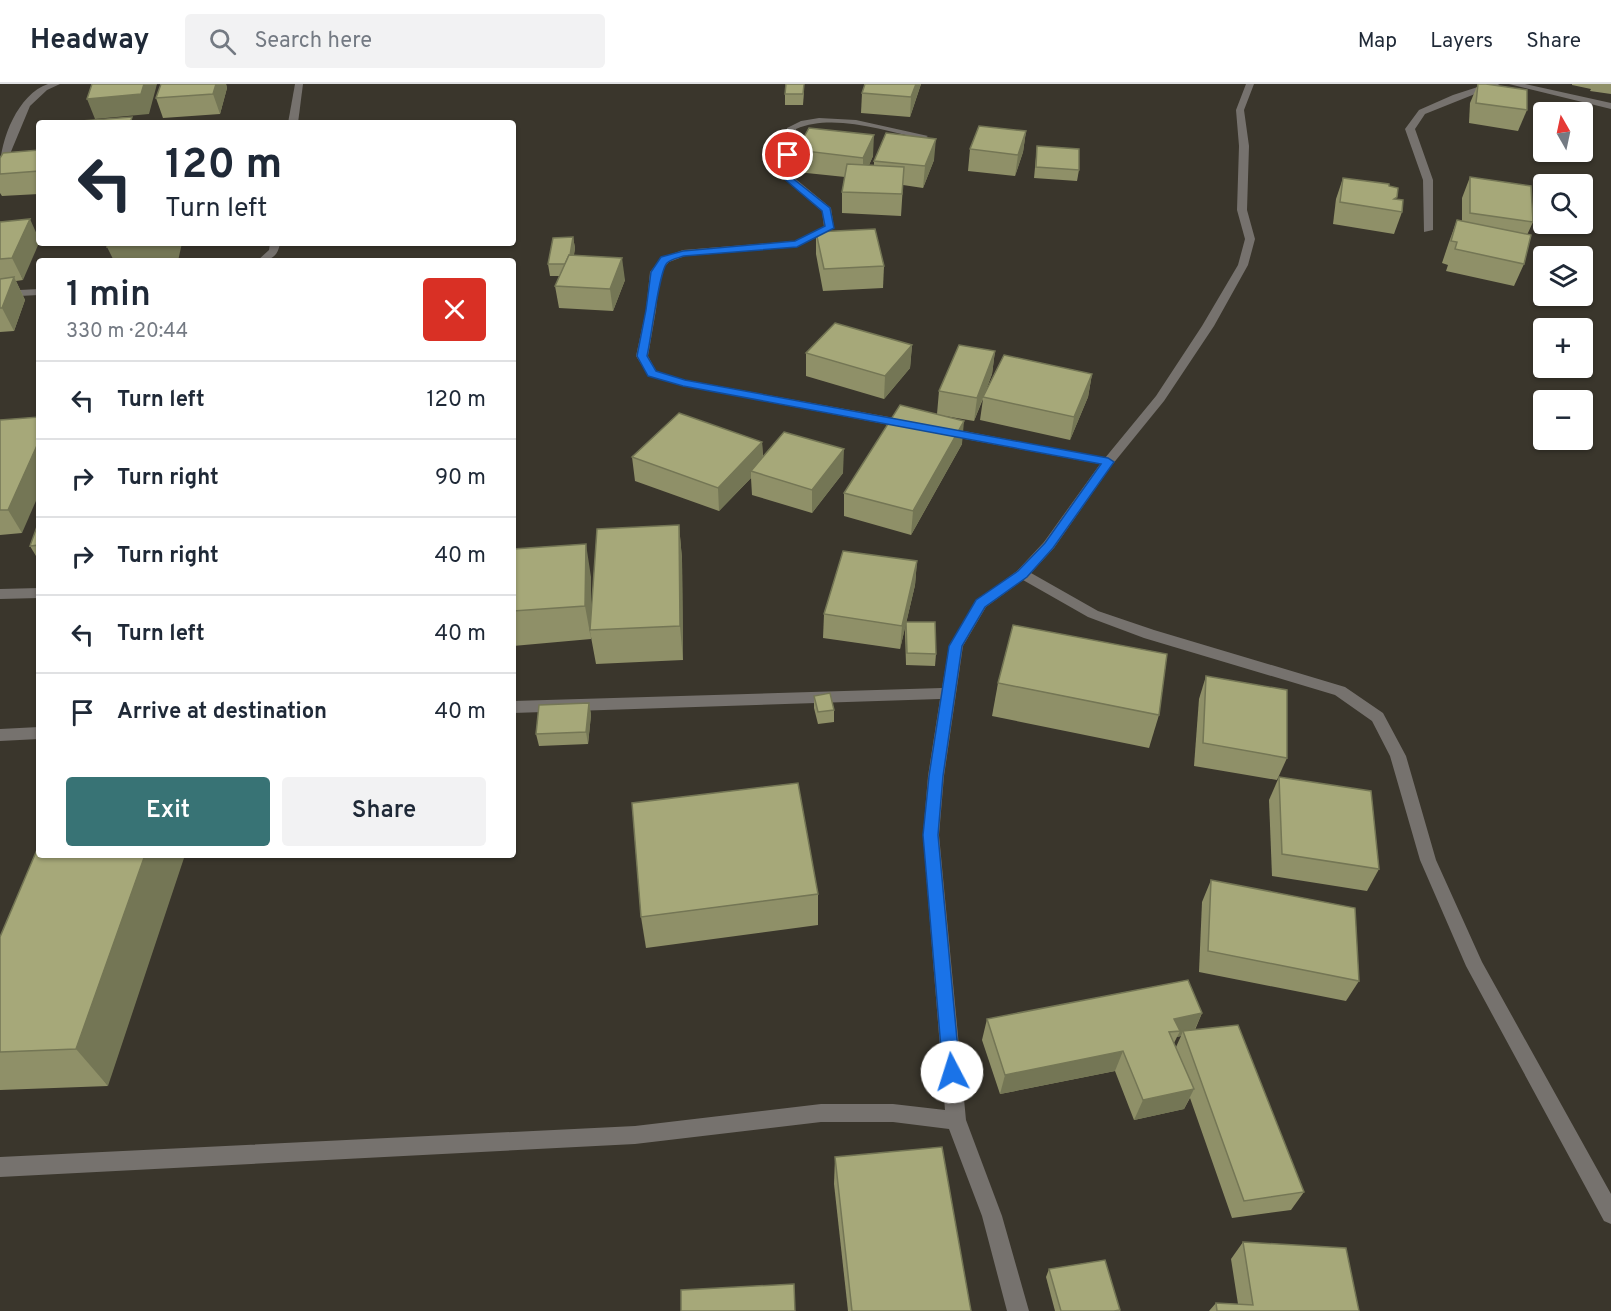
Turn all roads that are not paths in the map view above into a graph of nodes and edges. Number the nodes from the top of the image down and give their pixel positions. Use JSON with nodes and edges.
{"nodes":[{"id":1,"x":56,"y":84,"type":"edge"},
{"id":2,"x":299,"y":84,"type":"edge"},
{"id":3,"x":1250,"y":84,"type":"edge"},
{"id":4,"x":1496,"y":84,"type":"edge"},
{"id":5,"x":1513,"y":84,"type":"edge"},
{"id":6,"x":1611,"y":106,"type":"edge"},
{"id":7,"x":293,"y":120,"type":"edge"},
{"id":8,"x":923,"y":136,"type":"edge"},
{"id":9,"x":0,"y":166,"type":"edge"},
{"id":10,"x":1428,"y":230,"type":"dead end"},
{"id":11,"x":275,"y":246,"type":"edge"},
{"id":12,"x":266,"y":258,"type":"edge"},
{"id":13,"x":36,"y":292,"type":"edge"},
{"id":14,"x":0,"y":294,"type":"edge"},
{"id":15,"x":1108,"y":462,"type":"junction"},
{"id":16,"x":1022,"y":574,"type":"junction"},
{"id":17,"x":36,"y":593,"type":"edge"},
{"id":18,"x":0,"y":594,"type":"edge"},
{"id":19,"x":950,"y":693,"type":"junction"},
{"id":20,"x":516,"y":707,"type":"edge"},
{"id":21,"x":36,"y":733,"type":"edge"},
{"id":22,"x":0,"y":735,"type":"edge"},
{"id":23,"x":956,"y":1120,"type":"junction"},
{"id":24,"x":0,"y":1167,"type":"edge"},
{"id":25,"x":1611,"y":1214,"type":"edge"},
{"id":26,"x":1018,"y":1311,"type":"edge"}],
"edges":[{"from":1,"to":9,"type":"street"},
{"from":2,"to":7,"type":"street"},
{"from":3,"to":15,"type":"street"},
{"from":4,"to":10,"type":"street"},
{"from":5,"to":6,"type":"street"},
{"from":8,"to":15,"type":"street"},
{"from":11,"to":12,"type":"street"},
{"from":13,"to":14,"type":"street"},
{"from":15,"to":16,"type":"street"},
{"from":16,"to":19,"type":"street"},
{"from":16,"to":25,"type":"street"},
{"from":17,"to":18,"type":"street"},
{"from":19,"to":20,"type":"street"},
{"from":19,"to":23,"type":"street"},
{"from":21,"to":22,"type":"street"},
{"from":23,"to":24,"type":"street"},
{"from":23,"to":26,"type":"street"}]}
